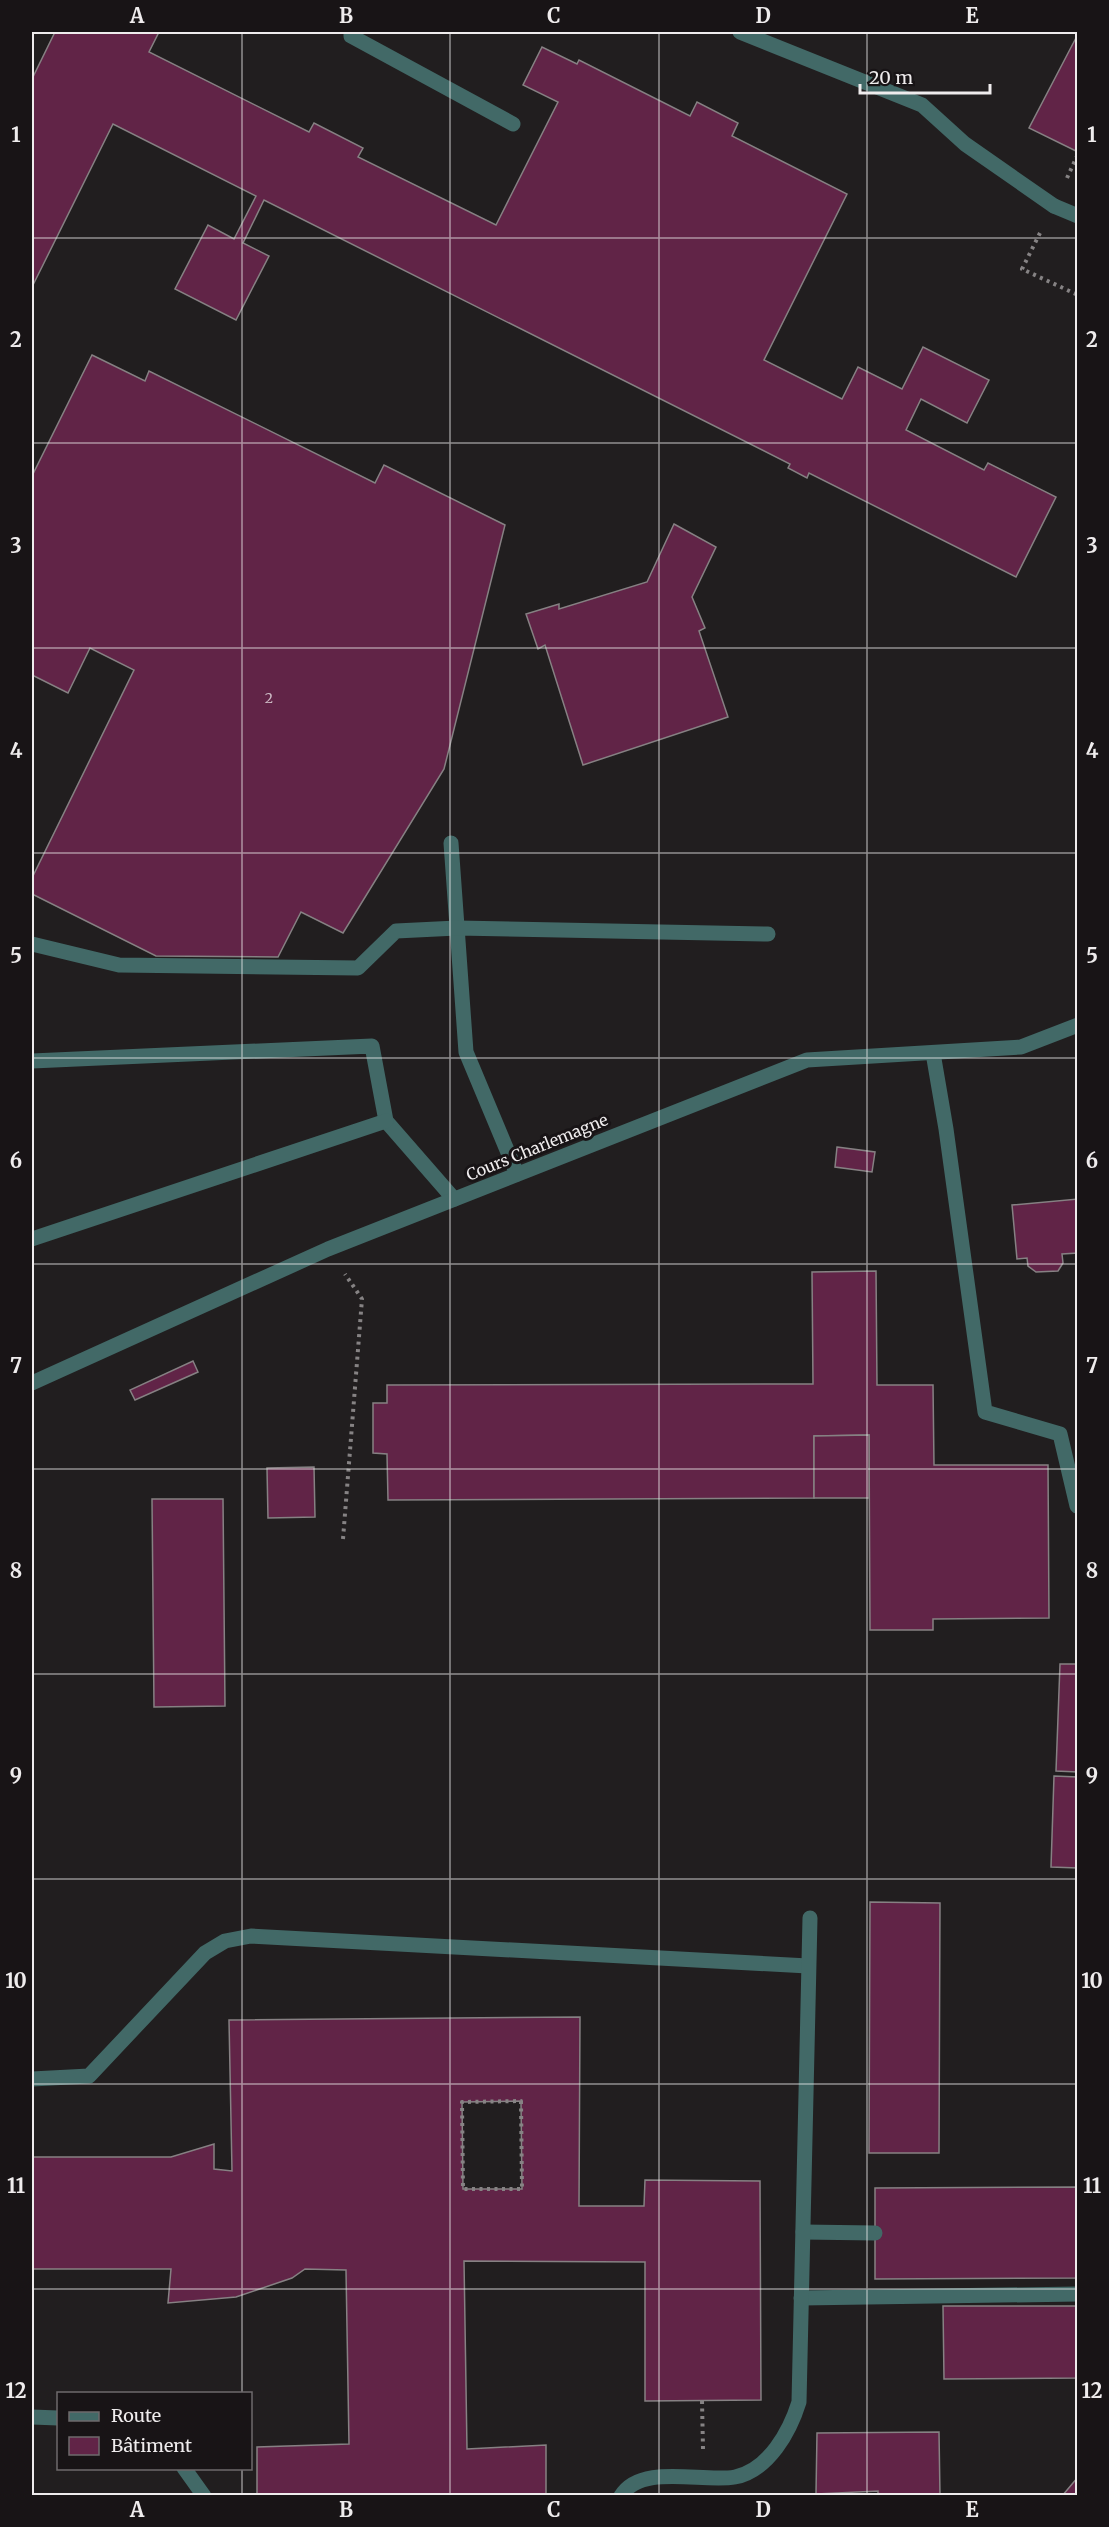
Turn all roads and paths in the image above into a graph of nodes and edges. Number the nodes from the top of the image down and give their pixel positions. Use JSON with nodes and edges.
{"nodes":[{"id":1,"x":351,"y":32,"type":"edge"},
{"id":2,"x":740,"y":32,"type":"edge"},
{"id":3,"x":513,"y":124,"type":"dead end"},
{"id":4,"x":1077,"y":216,"type":"edge"},
{"id":5,"x":451,"y":843,"type":"dead end"},
{"id":6,"x":457,"y":928,"type":"junction"},
{"id":7,"x":768,"y":934,"type":"dead end"},
{"id":8,"x":32,"y":944,"type":"edge"},
{"id":9,"x":1077,"y":1025,"type":"edge"},
{"id":10,"x":933,"y":1053,"type":"junction"},
{"id":11,"x":32,"y":1061,"type":"edge"},
{"id":12,"x":386,"y":1121,"type":"junction"},
{"id":13,"x":517,"y":1174,"type":"junction"},
{"id":14,"x":454,"y":1199,"type":"junction"},
{"id":15,"x":32,"y":1239,"type":"edge"},
{"id":16,"x":328,"y":1249,"type":"junction"},
{"id":17,"x":32,"y":1383,"type":"edge"},
{"id":18,"x":1077,"y":1506,"type":"edge"},
{"id":19,"x":343,"y":1539,"type":"dead end"},
{"id":20,"x":810,"y":1918,"type":"dead end"},
{"id":21,"x":808,"y":1966,"type":"junction"},
{"id":22,"x":32,"y":2079,"type":"edge"},
{"id":23,"x":462,"y":2102,"type":"joint"},
{"id":24,"x":803,"y":2232,"type":"junction"},
{"id":25,"x":875,"y":2233,"type":"dead end"},
{"id":26,"x":1077,"y":2294,"type":"edge"},
{"id":27,"x":801,"y":2298,"type":"junction"},
{"id":28,"x":702,"y":2401,"type":"dead end"},
{"id":29,"x":32,"y":2417,"type":"edge"},
{"id":30,"x":57,"y":2418,"type":"edge"},
{"id":31,"x":185,"y":2470,"type":"edge"},
{"id":32,"x":704,"y":2477,"type":"junction"},
{"id":33,"x":204,"y":2496,"type":"edge"},
{"id":34,"x":621,"y":2496,"type":"edge"}],
"edges":[{"from":1,"to":3,"type":"street"},
{"from":2,"to":4,"type":"street"},
{"from":5,"to":6,"type":"street"},
{"from":6,"to":7,"type":"street"},
{"from":6,"to":8,"type":"street"},
{"from":6,"to":13,"type":"street"},
{"from":9,"to":10,"type":"street","name":"Cours Charlemagne"},
{"from":10,"to":13,"type":"street","name":"Cours Charlemagne"},
{"from":10,"to":18,"type":"street"},
{"from":11,"to":12,"type":"street"},
{"from":12,"to":14,"type":"street"},
{"from":12,"to":15,"type":"street"},
{"from":13,"to":14,"type":"street","name":"Cours Charlemagne"},
{"from":14,"to":16,"type":"street","name":"Cours Charlemagne"},
{"from":16,"to":17,"type":"street","name":"Cours Charlemagne"},
{"from":16,"to":19,"type":"path"},
{"from":20,"to":21,"type":"street"},
{"from":21,"to":22,"type":"street"},
{"from":21,"to":24,"type":"street"},
{"from":23,"to":23,"type":"path"},
{"from":24,"to":25,"type":"street"},
{"from":24,"to":27,"type":"street"},
{"from":26,"to":27,"type":"street"},
{"from":27,"to":32,"type":"street"},
{"from":28,"to":32,"type":"path"},
{"from":29,"to":30,"type":"street"},
{"from":31,"to":33,"type":"street"},
{"from":32,"to":34,"type":"street"}]}
